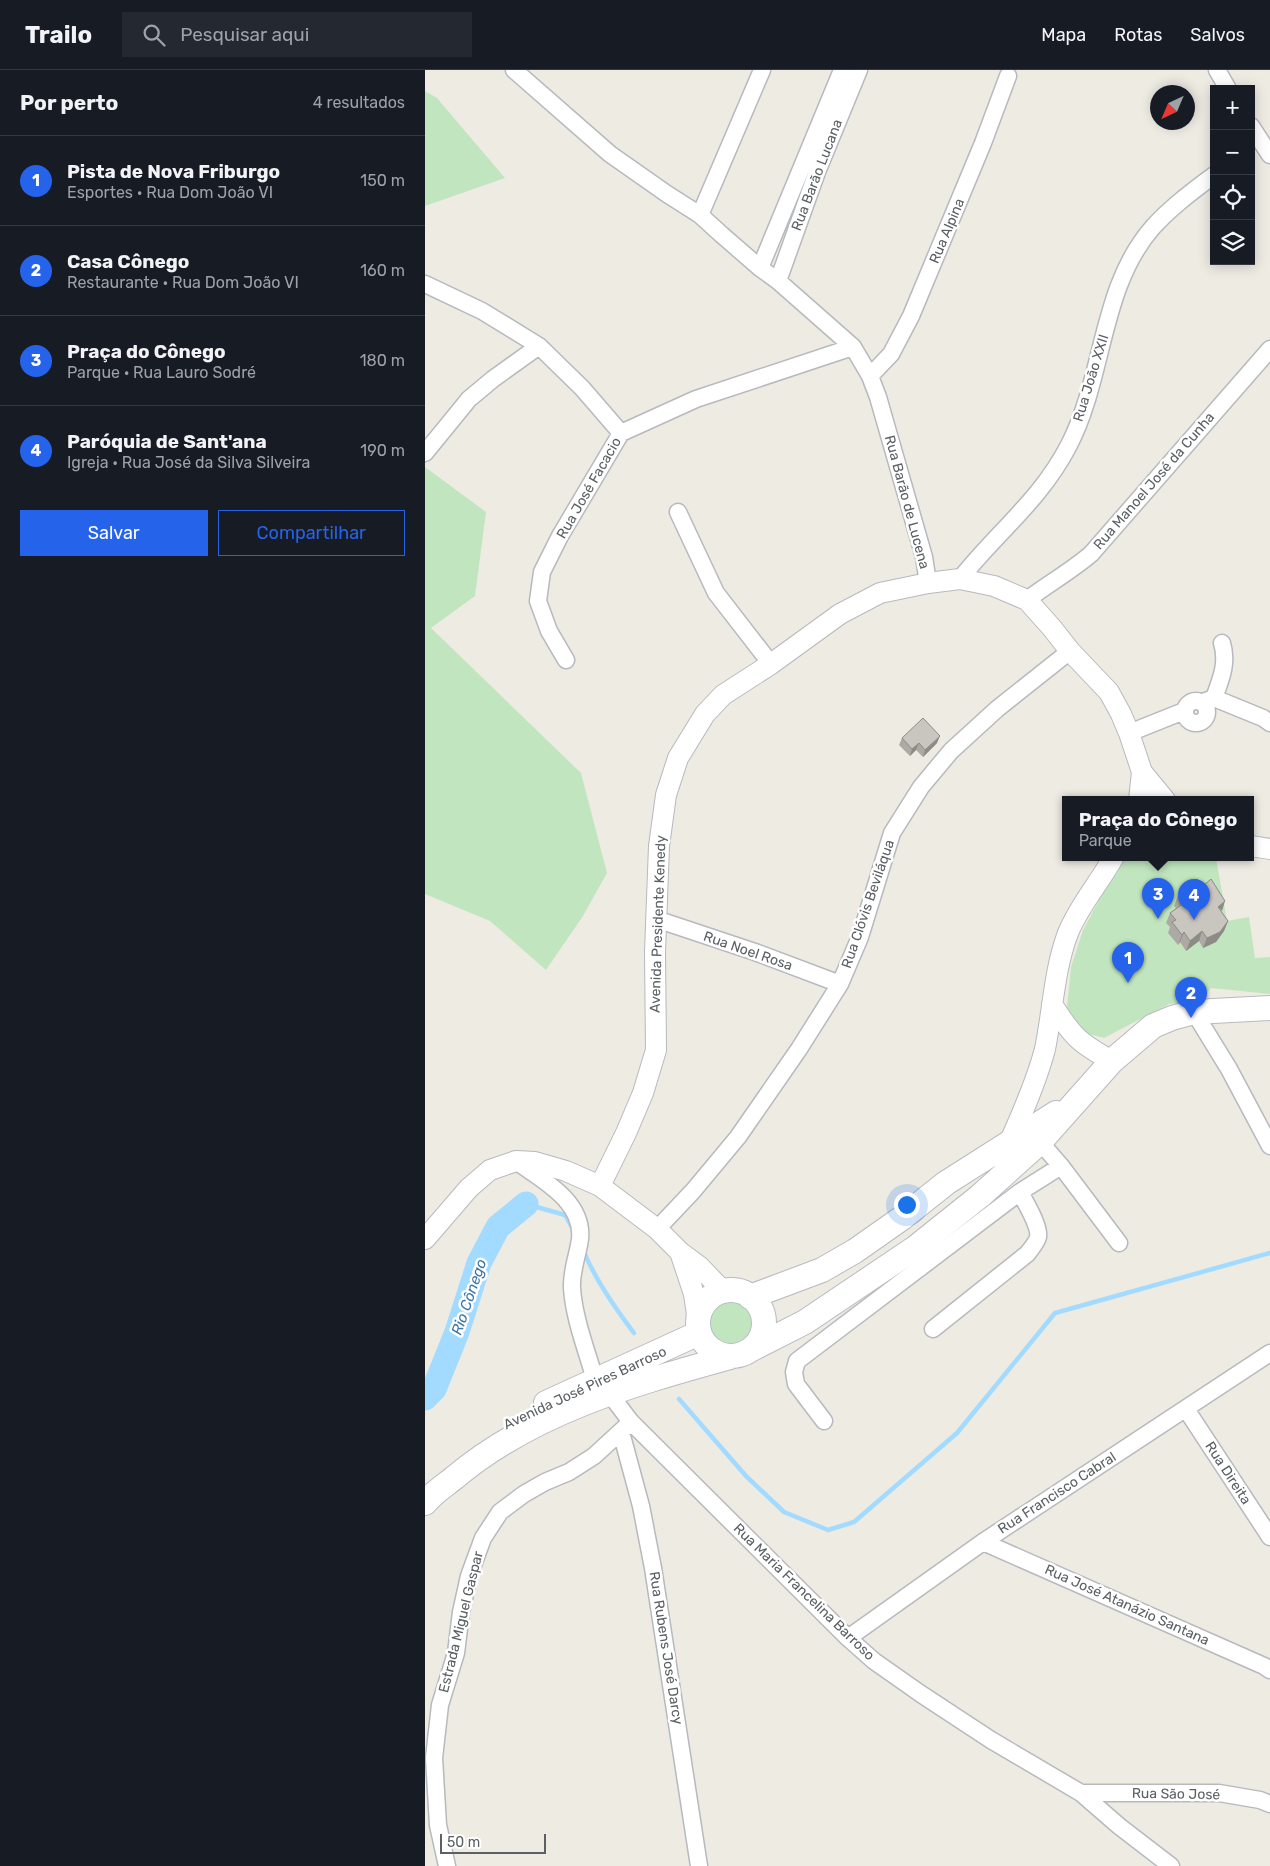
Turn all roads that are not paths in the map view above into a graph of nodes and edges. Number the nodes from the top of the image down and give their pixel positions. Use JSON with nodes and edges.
{"nodes":[{"id":1,"x":514,"y":70,"type":"edge"},
{"id":2,"x":762,"y":70,"type":"edge"},
{"id":3,"x":842,"y":70,"type":"edge"},
{"id":4,"x":859,"y":70,"type":"edge"},
{"id":5,"x":1217,"y":70,"type":"edge"},
{"id":6,"x":1008,"y":76,"type":"dead end"},
{"id":7,"x":1226,"y":85,"type":"edge"},
{"id":8,"x":1253,"y":130,"type":"edge"},
{"id":9,"x":1261,"y":149,"type":"edge"},
{"id":10,"x":1210,"y":178,"type":"edge"},
{"id":11,"x":700,"y":214,"type":"junction"},
{"id":12,"x":759,"y":268,"type":"junction"},
{"id":13,"x":778,"y":281,"type":"junction"},
{"id":14,"x":425,"y":284,"type":"edge"},
{"id":15,"x":539,"y":346,"type":"junction"},
{"id":16,"x":853,"y":347,"type":"junction"},
{"id":17,"x":1270,"y":349,"type":"edge"},
{"id":18,"x":870,"y":376,"type":"junction"},
{"id":19,"x":621,"y":433,"type":"junction"},
{"id":20,"x":425,"y":453,"type":"edge"},
{"id":21,"x":678,"y":512,"type":"dead end"},
{"id":22,"x":960,"y":579,"type":"junction"},
{"id":23,"x":928,"y":583,"type":"junction"},
{"id":24,"x":1027,"y":600,"type":"junction"},
{"id":25,"x":1222,"y":643,"type":"dead end"},
{"id":26,"x":1070,"y":651,"type":"junction"},
{"id":27,"x":565,"y":660,"type":"dead end"},
{"id":28,"x":771,"y":664,"type":"junction"},
{"id":29,"x":1209,"y":700,"type":"junction"},
{"id":30,"x":1270,"y":723,"type":"edge"},
{"id":31,"x":1129,"y":733,"type":"junction"},
{"id":32,"x":1143,"y":772,"type":"junction"},
{"id":33,"x":1140,"y":796,"type":"edge"},
{"id":34,"x":1162,"y":796,"type":"edge"},
{"id":35,"x":1254,"y":846,"type":"edge"},
{"id":36,"x":1270,"y":849,"type":"edge"},
{"id":37,"x":1111,"y":861,"type":"edge"},
{"id":38,"x":656,"y":919,"type":"junction"},
{"id":39,"x":840,"y":984,"type":"junction"},
{"id":40,"x":1052,"y":1004,"type":"junction"},
{"id":41,"x":1270,"y":1008,"type":"edge"},
{"id":42,"x":1194,"y":1012,"type":"junction"},
{"id":43,"x":1112,"y":1061,"type":"junction"},
{"id":44,"x":1075,"y":1101,"type":"junction"},
{"id":45,"x":1009,"y":1141,"type":"junction"},
{"id":46,"x":1040,"y":1142,"type":"junction"},
{"id":47,"x":1270,"y":1146,"type":"edge"},
{"id":48,"x":516,"y":1161,"type":"junction"},
{"id":49,"x":1061,"y":1166,"type":"junction"},
{"id":50,"x":600,"y":1186,"type":"junction"},
{"id":51,"x":1020,"y":1192,"type":"junction"},
{"id":52,"x":657,"y":1229,"type":"junction"},
{"id":53,"x":425,"y":1239,"type":"edge"},
{"id":54,"x":1119,"y":1243,"type":"dead end"},
{"id":55,"x":680,"y":1252,"type":"junction"},
{"id":56,"x":723,"y":1291,"type":"junction"},
{"id":57,"x":750,"y":1297,"type":"junction"},
{"id":58,"x":699,"y":1327,"type":"junction"},
{"id":59,"x":933,"y":1329,"type":"dead end"},
{"id":60,"x":741,"y":1353,"type":"junction"},
{"id":61,"x":1270,"y":1353,"type":"edge"},
{"id":62,"x":602,"y":1387,"type":"junction"},
{"id":63,"x":1186,"y":1409,"type":"junction"},
{"id":64,"x":824,"y":1421,"type":"dead end"},
{"id":65,"x":626,"y":1427,"type":"junction"},
{"id":66,"x":425,"y":1483,"type":"edge"},
{"id":67,"x":425,"y":1502,"type":"edge"},
{"id":68,"x":1270,"y":1537,"type":"edge"},
{"id":69,"x":983,"y":1542,"type":"junction"},
{"id":70,"x":848,"y":1638,"type":"junction"},
{"id":71,"x":1268,"y":1665,"type":"edge"},
{"id":72,"x":1081,"y":1793,"type":"junction"},
{"id":73,"x":1270,"y":1804,"type":"edge"},
{"id":74,"x":447,"y":1866,"type":"edge"},
{"id":75,"x":699,"y":1866,"type":"edge"},
{"id":76,"x":1171,"y":1866,"type":"edge"}],
"edges":[{"from":1,"to":11,"type":"street","name":"Rua Barão de Lucena"},
{"from":2,"to":11,"type":"street"},
{"from":3,"to":12,"type":"street","name":"Rua Barão Lucana"},
{"from":4,"to":13,"type":"street","name":"Rua Barão Lucana"},
{"from":5,"to":7,"type":"street"},
{"from":6,"to":18,"type":"street","name":"Rua Alpina"},
{"from":8,"to":9,"type":"street"},
{"from":10,"to":22,"type":"street","name":"Rua João XXII"},
{"from":11,"to":12,"type":"street","name":"Rua Barão de Lucena"},
{"from":12,"to":13,"type":"street","name":"Rua Barão de Lucena"},
{"from":13,"to":16,"type":"street","name":"Rua Barão de Lucena"},
{"from":14,"to":15,"type":"street"},
{"from":15,"to":19,"type":"street"},
{"from":15,"to":20,"type":"street"},
{"from":16,"to":18,"type":"street","name":"Rua Barão de Lucena"},
{"from":16,"to":19,"type":"street","name":"Rua José Facacio"},
{"from":17,"to":24,"type":"street","name":"Rua Manoel José da Cunha"},
{"from":18,"to":23,"type":"street","name":"Rua Barão de Lucena"},
{"from":19,"to":27,"type":"street","name":"Rua José Facacio"},
{"from":21,"to":28,"type":"street"},
{"from":22,"to":23,"type":"street","name":"Rua Barão de Lucena"},
{"from":22,"to":24,"type":"street","name":"Rua Barão de Lucena"},
{"from":23,"to":28,"type":"street","name":"Avenida Presidente Kenedy"},
{"from":24,"to":26,"type":"street","name":"Rua Barão de Lucena"},
{"from":25,"to":29,"type":"street"},
{"from":26,"to":31,"type":"street","name":"Rua Barão de Lucena"},
{"from":26,"to":39,"type":"street","name":"Rua Clóvis Beviláqua"},
{"from":28,"to":38,"type":"street","name":"Avenida Presidente Kenedy"},
{"from":29,"to":30,"type":"street"},
{"from":29,"to":31,"type":"street"},
{"from":31,"to":32,"type":"street","name":"Rua Barão de Lucena"},
{"from":32,"to":33,"type":"street"},
{"from":32,"to":34,"type":"street"},
{"from":35,"to":36,"type":"street"},
{"from":37,"to":40,"type":"street"},
{"from":38,"to":39,"type":"street","name":"Rua Noel Rosa"},
{"from":38,"to":50,"type":"street","name":"Avenida Presidente Kenedy"},
{"from":39,"to":52,"type":"street","name":"Rua Clóvis Beviláqua"},
{"from":40,"to":43,"type":"street"},
{"from":40,"to":45,"type":"street"},
{"from":41,"to":42,"type":"main road"},
{"from":42,"to":43,"type":"main road"},
{"from":42,"to":47,"type":"street"},
{"from":43,"to":44,"type":"main road"},
{"from":44,"to":45,"type":"main road"},
{"from":44,"to":46,"type":"main road","name":"Avenida José Pires Barroso"},
{"from":45,"to":57,"type":"main road"},
{"from":46,"to":49,"type":"street"},
{"from":46,"to":60,"type":"main road","name":"Avenida José Pires Barroso"},
{"from":48,"to":50,"type":"street"},
{"from":48,"to":53,"type":"street"},
{"from":48,"to":62,"type":"street"},
{"from":49,"to":51,"type":"street"},
{"from":49,"to":54,"type":"street"},
{"from":50,"to":52,"type":"street"},
{"from":51,"to":59,"type":"street"},
{"from":51,"to":64,"type":"street"},
{"from":52,"to":55,"type":"street"},
{"from":55,"to":56,"type":"street"},
{"from":55,"to":58,"type":"street"},
{"from":56,"to":57,"type":"main road"},
{"from":56,"to":58,"type":"main road"},
{"from":57,"to":60,"type":"main road"},
{"from":58,"to":60,"type":"main road"},
{"from":58,"to":62,"type":"main road","name":"Avenida José Pires Barroso"},
{"from":60,"to":62,"type":"main road","name":"Avenida José Pires Barroso"},
{"from":61,"to":63,"type":"street","name":"Rua Francisco Cabral"},
{"from":62,"to":65,"type":"street","name":"Rua Maria Francelina Barroso"},
{"from":62,"to":66,"type":"main road","name":"Avenida José Pires Barroso"},
{"from":62,"to":67,"type":"main road","name":"Avenida José Pires Barroso"},
{"from":63,"to":68,"type":"street","name":"Rua Direita"},
{"from":63,"to":69,"type":"street","name":"Rua Francisco Cabral"},
{"from":65,"to":70,"type":"street","name":"Rua Maria Francelina Barroso"},
{"from":65,"to":74,"type":"street","name":"Estrada Miguel Gaspar"},
{"from":65,"to":75,"type":"street","name":"Rua Rubens José Darcy"},
{"from":69,"to":70,"type":"street","name":"Rua Francisco Cabral"},
{"from":69,"to":71,"type":"street","name":"Rua José Atanázio Santana"},
{"from":70,"to":72,"type":"street","name":"Rua Maria Francelina Barroso"},
{"from":72,"to":73,"type":"street","name":"Rua São José"},
{"from":72,"to":76,"type":"street","name":"Rua Maria Francelina Barroso"}]}
